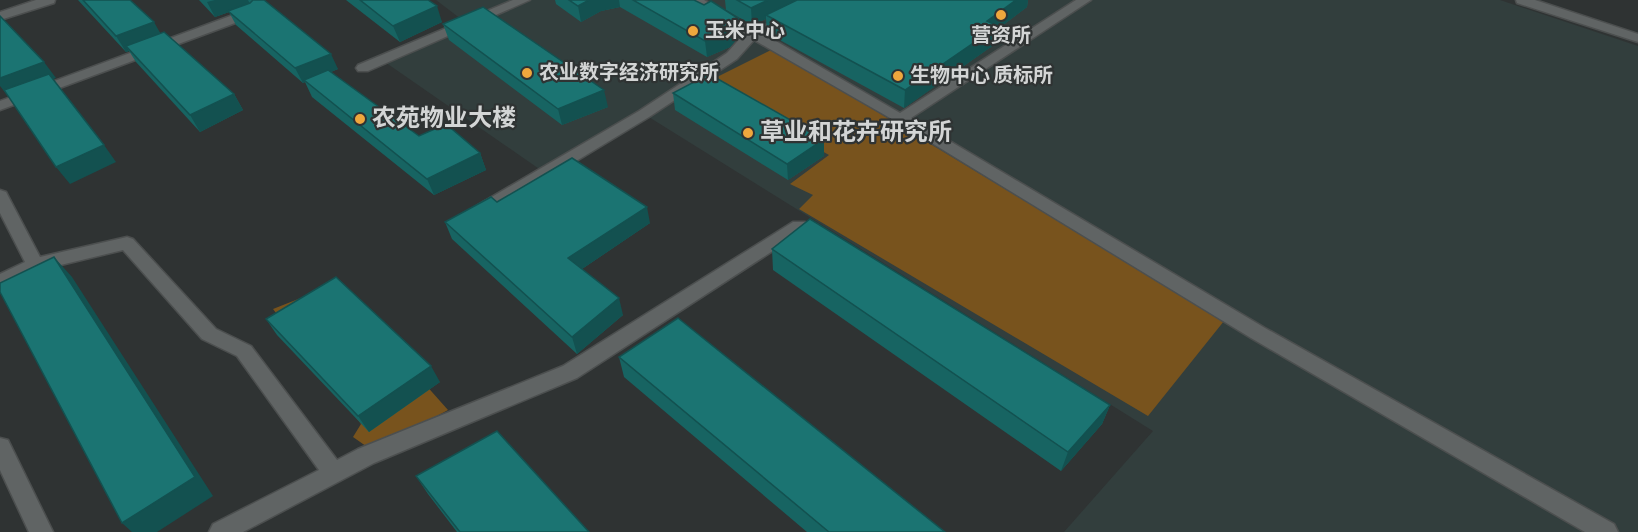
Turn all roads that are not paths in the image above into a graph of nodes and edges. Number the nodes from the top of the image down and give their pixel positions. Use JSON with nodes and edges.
{"nodes":[{"id":1,"x":49,"y":0,"type":"edge"},
{"id":2,"x":524,"y":0,"type":"edge"},
{"id":3,"x":695,"y":0,"type":"edge"},
{"id":4,"x":1085,"y":0,"type":"edge"},
{"id":5,"x":1522,"y":0,"type":"edge"},
{"id":6,"x":1555,"y":0,"type":"edge"},
{"id":7,"x":252,"y":12,"type":"edge"},
{"id":8,"x":0,"y":16,"type":"edge"},
{"id":9,"x":772,"y":23,"type":"edge"},
{"id":10,"x":1638,"y":27,"type":"edge"},
{"id":11,"x":752,"y":33,"type":"junction"},
{"id":12,"x":1638,"y":38,"type":"edge"},
{"id":13,"x":363,"y":68,"type":"dead end"},
{"id":14,"x":0,"y":106,"type":"edge"},
{"id":15,"x":900,"y":120,"type":"junction"},
{"id":16,"x":0,"y":196,"type":"edge"},
{"id":17,"x":484,"y":209,"type":"edge"},
{"id":18,"x":799,"y":226,"type":"edge"},
{"id":19,"x":35,"y":265,"type":"junction"},
{"id":20,"x":0,"y":282,"type":"edge"},
{"id":21,"x":0,"y":447,"type":"edge"},
{"id":22,"x":334,"y":473,"type":"junction"},
{"id":23,"x":40,"y":532,"type":"edge"},
{"id":24,"x":221,"y":532,"type":"edge"},
{"id":25,"x":1605,"y":532,"type":"edge"}],
"edges":[{"from":1,"to":8,"type":"street"},
{"from":2,"to":13,"type":"street"},
{"from":3,"to":11,"type":"street"},
{"from":4,"to":15,"type":"street"},
{"from":5,"to":12,"type":"street"},
{"from":6,"to":10,"type":"street"},
{"from":7,"to":14,"type":"street"},
{"from":9,"to":11,"type":"street"},
{"from":11,"to":15,"type":"street"},
{"from":11,"to":17,"type":"street"},
{"from":15,"to":25,"type":"street"},
{"from":16,"to":19,"type":"street"},
{"from":18,"to":22,"type":"street"},
{"from":19,"to":20,"type":"street"},
{"from":19,"to":22,"type":"street"},
{"from":21,"to":23,"type":"street"},
{"from":22,"to":24,"type":"street"}]}
